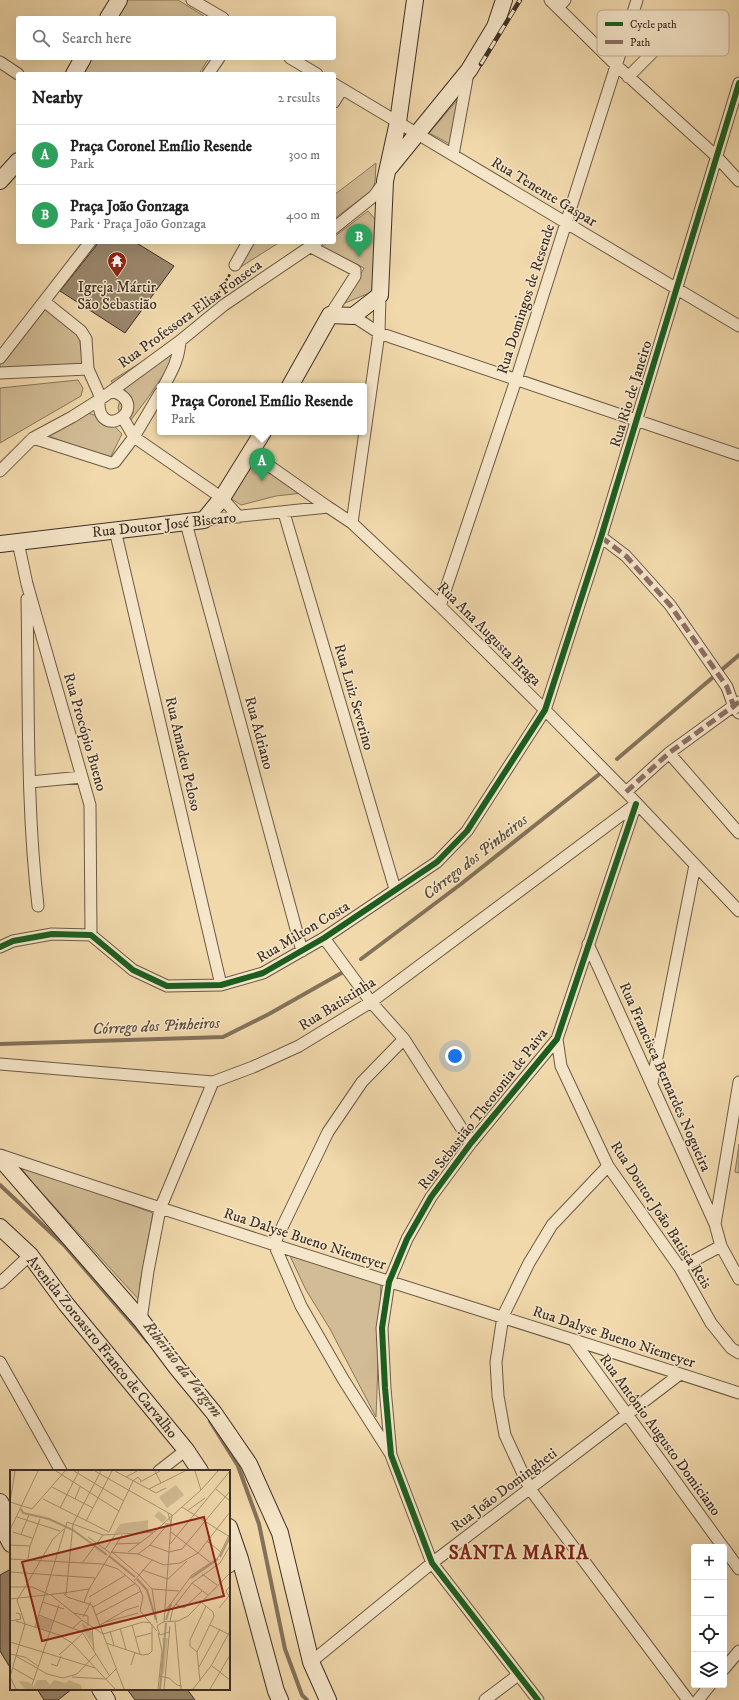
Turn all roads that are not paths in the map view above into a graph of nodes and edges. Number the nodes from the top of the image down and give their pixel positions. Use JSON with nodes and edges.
{"nodes":[{"id":1,"x":119,"y":0,"type":"edge"},
{"id":2,"x":192,"y":0,"type":"edge"},
{"id":3,"x":415,"y":0,"type":"edge"},
{"id":4,"x":504,"y":0,"type":"edge"},
{"id":5,"x":637,"y":0,"type":"edge"},
{"id":6,"x":557,"y":3,"type":"edge"},
{"id":7,"x":634,"y":10,"type":"edge"},
{"id":8,"x":109,"y":16,"type":"edge"},
{"id":9,"x":220,"y":16,"type":"edge"},
{"id":10,"x":597,"y":45,"type":"edge"},
{"id":11,"x":607,"y":56,"type":"edge"},
{"id":12,"x":620,"y":56,"type":"edge"},
{"id":13,"x":649,"y":56,"type":"edge"},
{"id":14,"x":82,"y":60,"type":"edge"},
{"id":15,"x":218,"y":60,"type":"edge"},
{"id":16,"x":293,"y":60,"type":"edge"},
{"id":17,"x":0,"y":62,"type":"edge"},
{"id":18,"x":617,"y":66,"type":"junction"},
{"id":19,"x":469,"y":70,"type":"junction"},
{"id":20,"x":75,"y":72,"type":"edge"},
{"id":21,"x":209,"y":72,"type":"edge"},
{"id":22,"x":314,"y":72,"type":"edge"},
{"id":23,"x":16,"y":73,"type":"edge"},
{"id":24,"x":628,"y":77,"type":"junction"},
{"id":25,"x":739,"y":83,"type":"edge"},
{"id":26,"x":338,"y":87,"type":"edge"},
{"id":27,"x":398,"y":122,"type":"junction"},
{"id":28,"x":416,"y":133,"type":"junction"},
{"id":29,"x":453,"y":155,"type":"junction"},
{"id":30,"x":716,"y":156,"type":"junction"},
{"id":31,"x":16,"y":163,"type":"edge"},
{"id":32,"x":386,"y":175,"type":"junction"},
{"id":33,"x":0,"y":181,"type":"edge"},
{"id":34,"x":739,"y":181,"type":"edge"},
{"id":35,"x":566,"y":223,"type":"junction"},
{"id":36,"x":336,"y":226,"type":"edge"},
{"id":37,"x":88,"y":244,"type":"edge"},
{"id":38,"x":247,"y":244,"type":"edge"},
{"id":39,"x":314,"y":245,"type":"edge"},
{"id":40,"x":235,"y":265,"type":"road end"},
{"id":41,"x":676,"y":289,"type":"junction"},
{"id":42,"x":380,"y":295,"type":"junction"},
{"id":43,"x":45,"y":302,"type":"junction"},
{"id":44,"x":330,"y":315,"type":"junction"},
{"id":45,"x":353,"y":316,"type":"junction"},
{"id":46,"x":739,"y":326,"type":"edge"},
{"id":47,"x":379,"y":333,"type":"junction"},
{"id":48,"x":180,"y":342,"type":"junction"},
{"id":49,"x":0,"y":358,"type":"edge"},
{"id":50,"x":88,"y":369,"type":"junction"},
{"id":51,"x":0,"y":373,"type":"edge"},
{"id":52,"x":516,"y":380,"type":"junction"},
{"id":53,"x":166,"y":383,"type":"edge"},
{"id":54,"x":292,"y":383,"type":"edge"},
{"id":55,"x":103,"y":397,"type":"junction"},
{"id":56,"x":157,"y":398,"type":"edge"},
{"id":57,"x":367,"y":417,"type":"edge"},
{"id":58,"x":123,"y":418,"type":"junction"},
{"id":59,"x":637,"y":421,"type":"junction"},
{"id":60,"x":261,"y":435,"type":"edge"},
{"id":61,"x":364,"y":435,"type":"edge"},
{"id":62,"x":134,"y":437,"type":"junction"},
{"id":63,"x":33,"y":438,"type":"junction"},
{"id":64,"x":251,"y":453,"type":"junction"},
{"id":65,"x":739,"y":456,"type":"edge"},
{"id":66,"x":2,"y":468,"type":"edge"},
{"id":67,"x":222,"y":498,"type":"junction"},
{"id":68,"x":328,"y":507,"type":"junction"},
{"id":69,"x":284,"y":513,"type":"junction"},
{"id":70,"x":239,"y":517,"type":"junction"},
{"id":71,"x":204,"y":520,"type":"junction"},
{"id":72,"x":352,"y":522,"type":"junction"},
{"id":73,"x":186,"y":523,"type":"junction"},
{"id":74,"x":115,"y":530,"type":"junction"},
{"id":75,"x":601,"y":537,"type":"junction"},
{"id":76,"x":18,"y":542,"type":"junction"},
{"id":77,"x":0,"y":544,"type":"edge"},
{"id":78,"x":27,"y":584,"type":"junction"},
{"id":79,"x":440,"y":606,"type":"junction"},
{"id":80,"x":736,"y":706,"type":"edge"},
{"id":81,"x":545,"y":710,"type":"junction"},
{"id":82,"x":669,"y":753,"type":"junction"},
{"id":83,"x":82,"y":777,"type":"junction"},
{"id":84,"x":30,"y":782,"type":"junction"},
{"id":85,"x":626,"y":792,"type":"junction"},
{"id":86,"x":636,"y":804,"type":"junction"},
{"id":87,"x":739,"y":833,"type":"edge"},
{"id":88,"x":695,"y":865,"type":"junction"},
{"id":89,"x":395,"y":890,"type":"junction"},
{"id":90,"x":38,"y":906,"type":"dead end"},
{"id":91,"x":739,"y":911,"type":"edge"},
{"id":92,"x":91,"y":935,"type":"junction"},
{"id":93,"x":324,"y":938,"type":"junction"},
{"id":94,"x":588,"y":944,"type":"junction"},
{"id":95,"x":0,"y":947,"type":"edge"},
{"id":96,"x":302,"y":951,"type":"junction"},
{"id":97,"x":222,"y":985,"type":"junction"},
{"id":98,"x":371,"y":1002,"type":"junction"},
{"id":99,"x":404,"y":1039,"type":"junction"},
{"id":100,"x":557,"y":1039,"type":"junction"},
{"id":101,"x":0,"y":1064,"type":"edge"},
{"id":102,"x":213,"y":1082,"type":"junction"},
{"id":103,"x":739,"y":1082,"type":"edge"},
{"id":104,"x":652,"y":1083,"type":"junction"},
{"id":105,"x":471,"y":1143,"type":"junction"},
{"id":106,"x":0,"y":1155,"type":"edge"},
{"id":107,"x":0,"y":1158,"type":"edge"},
{"id":108,"x":608,"y":1166,"type":"junction"},
{"id":109,"x":160,"y":1209,"type":"junction"},
{"id":110,"x":715,"y":1224,"type":"junction"},
{"id":111,"x":0,"y":1227,"type":"edge"},
{"id":112,"x":274,"y":1244,"type":"junction"},
{"id":113,"x":721,"y":1246,"type":"junction"},
{"id":114,"x":30,"y":1255,"type":"junction"},
{"id":115,"x":680,"y":1268,"type":"junction"},
{"id":116,"x":739,"y":1279,"type":"edge"},
{"id":117,"x":389,"y":1282,"type":"junction"},
{"id":118,"x":0,"y":1283,"type":"edge"},
{"id":119,"x":503,"y":1316,"type":"junction"},
{"id":120,"x":141,"y":1320,"type":"junction"},
{"id":121,"x":574,"y":1341,"type":"junction"},
{"id":122,"x":739,"y":1353,"type":"edge"},
{"id":123,"x":0,"y":1362,"type":"edge"},
{"id":124,"x":680,"y":1374,"type":"junction"},
{"id":125,"x":739,"y":1394,"type":"edge"},
{"id":126,"x":626,"y":1414,"type":"junction"},
{"id":127,"x":186,"y":1450,"type":"junction"},
{"id":128,"x":391,"y":1455,"type":"junction"},
{"id":129,"x":60,"y":1470,"type":"edge"},
{"id":130,"x":160,"y":1470,"type":"edge"},
{"id":131,"x":199,"y":1470,"type":"edge"},
{"id":132,"x":530,"y":1489,"type":"junction"},
{"id":133,"x":0,"y":1502,"type":"edge"},
{"id":134,"x":10,"y":1521,"type":"edge"},
{"id":135,"x":0,"y":1523,"type":"edge"},
{"id":136,"x":230,"y":1534,"type":"edge"},
{"id":137,"x":10,"y":1542,"type":"edge"},
{"id":138,"x":721,"y":1544,"type":"edge"},
{"id":139,"x":727,"y":1552,"type":"edge"},
{"id":140,"x":234,"y":1563,"type":"edge"},
{"id":141,"x":432,"y":1563,"type":"junction"},
{"id":142,"x":739,"y":1569,"type":"edge"},
{"id":143,"x":739,"y":1651,"type":"edge"},
{"id":144,"x":311,"y":1662,"type":"junction"},
{"id":145,"x":727,"y":1665,"type":"edge"},
{"id":146,"x":518,"y":1674,"type":"junction"},
{"id":147,"x":708,"y":1688,"type":"edge"},
{"id":148,"x":101,"y":1690,"type":"edge"},
{"id":149,"x":110,"y":1690,"type":"edge"},
{"id":150,"x":107,"y":1700,"type":"edge"},
{"id":151,"x":116,"y":1700,"type":"edge"},
{"id":152,"x":280,"y":1700,"type":"edge"},
{"id":153,"x":328,"y":1700,"type":"edge"},
{"id":154,"x":485,"y":1700,"type":"edge"},
{"id":155,"x":538,"y":1700,"type":"edge"},
{"id":156,"x":688,"y":1700,"type":"edge"},
{"id":157,"x":698,"y":1700,"type":"edge"}],
"edges":[{"from":1,"to":8,"type":"street"},
{"from":2,"to":9,"type":"street"},
{"from":3,"to":27,"type":"street"},
{"from":4,"to":19,"type":"street"},
{"from":5,"to":7,"type":"street","name":"Rua Domingos de Resende"},
{"from":6,"to":10,"type":"street"},
{"from":11,"to":18,"type":"street"},
{"from":12,"to":18,"type":"street","name":"Rua Domingos de Resende"},
{"from":13,"to":24,"type":"street"},
{"from":14,"to":20,"type":"street"},
{"from":15,"to":21,"type":"street"},
{"from":16,"to":22,"type":"street"},
{"from":17,"to":23,"type":"street"},
{"from":18,"to":24,"type":"street"},
{"from":18,"to":35,"type":"street","name":"Rua Domingos de Resende"},
{"from":19,"to":28,"type":"street"},
{"from":19,"to":29,"type":"street"},
{"from":24,"to":30,"type":"street"},
{"from":25,"to":30,"type":"street","name":"Rua Rio de Janeiro"},
{"from":26,"to":27,"type":"street","name":"Rua Tenente Gaspar"},
{"from":27,"to":28,"type":"street","name":"Rua Tenente Gaspar"},
{"from":27,"to":32,"type":"street"},
{"from":28,"to":29,"type":"street","name":"Rua Tenente Gaspar"},
{"from":28,"to":32,"type":"street"},
{"from":29,"to":35,"type":"street","name":"Rua Tenente Gaspar"},
{"from":30,"to":34,"type":"street"},
{"from":30,"to":41,"type":"street","name":"Rua Rio de Janeiro"},
{"from":31,"to":33,"type":"street"},
{"from":32,"to":36,"type":"street"},
{"from":32,"to":42,"type":"street"},
{"from":35,"to":41,"type":"street","name":"Rua Tenente Gaspar"},
{"from":35,"to":52,"type":"street","name":"Rua Domingos de Resende"},
{"from":37,"to":43,"type":"street"},
{"from":38,"to":40,"type":"street"},
{"from":39,"to":44,"type":"street"},
{"from":39,"to":48,"type":"street","name":"Rua Professora Elisa Fonseca"},
{"from":41,"to":46,"type":"street","name":"Rua Tenente Gaspar"},
{"from":41,"to":59,"type":"street","name":"Rua Rio de Janeiro"},
{"from":42,"to":45,"type":"street"},
{"from":42,"to":47,"type":"street"},
{"from":43,"to":49,"type":"street"},
{"from":43,"to":50,"type":"street"},
{"from":44,"to":45,"type":"street"},
{"from":44,"to":54,"type":"street"},
{"from":45,"to":47,"type":"street"},
{"from":47,"to":52,"type":"street"},
{"from":47,"to":57,"type":"street"},
{"from":48,"to":53,"type":"street"},
{"from":48,"to":55,"type":"street","name":"Rua Professora Elisa Fonseca"},
{"from":50,"to":51,"type":"street"},
{"from":50,"to":55,"type":"street"},
{"from":52,"to":59,"type":"street"},
{"from":52,"to":79,"type":"street","name":"Rua Domingos de Resende"},
{"from":55,"to":58,"type":"street"},
{"from":55,"to":58,"type":"street"},
{"from":55,"to":63,"type":"street","name":"Rua Professora Elisa Fonseca"},
{"from":56,"to":62,"type":"street"},
{"from":58,"to":62,"type":"street"},
{"from":59,"to":65,"type":"street"},
{"from":59,"to":75,"type":"street","name":"Rua Rio de Janeiro"},
{"from":60,"to":64,"type":"street"},
{"from":61,"to":72,"type":"street"},
{"from":62,"to":63,"type":"street"},
{"from":62,"to":67,"type":"street"},
{"from":63,"to":66,"type":"street","name":"Rua Professora Elisa Fonseca"},
{"from":64,"to":67,"type":"street"},
{"from":64,"to":68,"type":"street","name":"Rua Ana Augusta Braga"},
{"from":67,"to":70,"type":"street"},
{"from":67,"to":71,"type":"street"},
{"from":68,"to":69,"type":"street","name":"Rua Doutor José Biscaro"},
{"from":68,"to":72,"type":"street","name":"Rua Ana Augusta Braga"},
{"from":69,"to":70,"type":"street","name":"Rua Doutor José Biscaro"},
{"from":69,"to":89,"type":"street","name":"Rua Luiz Severino"},
{"from":70,"to":71,"type":"street","name":"Rua Doutor José Biscaro"},
{"from":71,"to":73,"type":"street","name":"Rua Doutor José Biscaro"},
{"from":72,"to":79,"type":"street","name":"Rua Ana Augusta Braga"},
{"from":73,"to":74,"type":"street","name":"Rua Doutor José Biscaro"},
{"from":73,"to":96,"type":"street","name":"Rua Adriano"},
{"from":74,"to":76,"type":"street","name":"Rua Doutor José Biscaro"},
{"from":74,"to":97,"type":"street","name":"Rua Amadeu Peloso"},
{"from":75,"to":80,"type":"street"},
{"from":75,"to":81,"type":"street","name":"Rua Rio de Janeiro"},
{"from":76,"to":77,"type":"street","name":"Rua Doutor José Biscaro"},
{"from":76,"to":78,"type":"street","name":"Rua Procópio Bueno"},
{"from":78,"to":83,"type":"street","name":"Rua Procópio Bueno"},
{"from":78,"to":84,"type":"street"},
{"from":79,"to":81,"type":"street","name":"Rua Ana Augusta Braga"},
{"from":80,"to":82,"type":"street"},
{"from":81,"to":85,"type":"street","name":"Rua Ana Augusta Braga"},
{"from":81,"to":89,"type":"street","name":"Rua Milton Costa"},
{"from":82,"to":85,"type":"street"},
{"from":82,"to":87,"type":"street"},
{"from":83,"to":84,"type":"street"},
{"from":83,"to":92,"type":"street","name":"Rua Procópio Bueno"},
{"from":84,"to":90,"type":"street"},
{"from":85,"to":86,"type":"street","name":"Rua Ana Augusta Braga"},
{"from":86,"to":88,"type":"street","name":"Rua Ana Augusta Braga"},
{"from":86,"to":94,"type":"street","name":"Rua Sebastião Theotonia de Paiva"},
{"from":86,"to":98,"type":"street","name":"Rua Batistinha"},
{"from":88,"to":91,"type":"street","name":"Rua Ana Augusta Braga"},
{"from":88,"to":104,"type":"street"},
{"from":89,"to":93,"type":"street","name":"Rua Milton Costa"},
{"from":92,"to":95,"type":"street"},
{"from":92,"to":97,"type":"street","name":"Rua Milton Costa"},
{"from":93,"to":96,"type":"street","name":"Rua Milton Costa"},
{"from":93,"to":98,"type":"street"},
{"from":94,"to":100,"type":"street","name":"Rua Sebastião Theotonia de Paiva"},
{"from":94,"to":104,"type":"street","name":"Rua Francisca Bernardes Nogueira"},
{"from":96,"to":97,"type":"street","name":"Rua Milton Costa"},
{"from":98,"to":99,"type":"street"},
{"from":98,"to":102,"type":"street","name":"Rua Batistinha"},
{"from":99,"to":105,"type":"street"},
{"from":99,"to":112,"type":"street"},
{"from":100,"to":105,"type":"street","name":"Rua Sebastião Theotonia de Paiva"},
{"from":100,"to":108,"type":"street","name":"Rua Doutor João Batista Reis"},
{"from":101,"to":102,"type":"street","name":"Rua Batistinha"},
{"from":102,"to":109,"type":"street"},
{"from":103,"to":110,"type":"street"},
{"from":104,"to":110,"type":"street","name":"Rua Francisca Bernardes Nogueira"},
{"from":105,"to":117,"type":"street","name":"Rua Sebastião Theotonia de Paiva"},
{"from":106,"to":109,"type":"street","name":"Rua Dalyse Bueno Niemeyer"},
{"from":107,"to":120,"type":"street"},
{"from":108,"to":115,"type":"street","name":"Rua Doutor João Batista Reis"},
{"from":108,"to":119,"type":"street"},
{"from":109,"to":112,"type":"street","name":"Rua Dalyse Bueno Niemeyer"},
{"from":109,"to":120,"type":"street"},
{"from":110,"to":113,"type":"street","name":"Rua Francisca Bernardes Nogueira"},
{"from":111,"to":114,"type":"street","name":"Avenida Zoroastro Franco de Carvalho"},
{"from":112,"to":117,"type":"street","name":"Rua Dalyse Bueno Niemeyer"},
{"from":112,"to":128,"type":"street"},
{"from":113,"to":115,"type":"street"},
{"from":113,"to":116,"type":"street","name":"Rua Francisca Bernardes Nogueira"},
{"from":114,"to":118,"type":"street"},
{"from":114,"to":127,"type":"street","name":"Avenida Zoroastro Franco de Carvalho"},
{"from":115,"to":122,"type":"street","name":"Rua Doutor João Batista Reis"},
{"from":117,"to":119,"type":"street","name":"Rua Dalyse Bueno Niemeyer"},
{"from":117,"to":128,"type":"street","name":"Rua Sebastião Theotonia de Paiva"},
{"from":119,"to":121,"type":"street","name":"Rua Dalyse Bueno Niemeyer"},
{"from":119,"to":132,"type":"street"},
{"from":120,"to":144,"type":"street"},
{"from":121,"to":124,"type":"street","name":"Rua Dalyse Bueno Niemeyer"},
{"from":121,"to":126,"type":"street","name":"Rua Antônio Augusto Domiciano"},
{"from":123,"to":129,"type":"street"},
{"from":124,"to":125,"type":"street","name":"Rua Dalyse Bueno Niemeyer"},
{"from":124,"to":126,"type":"street","name":"Rua João Domingheti"},
{"from":126,"to":132,"type":"street","name":"Rua João Domingheti"},
{"from":126,"to":138,"type":"street","name":"Rua Antônio Augusto Domiciano"},
{"from":127,"to":130,"type":"street"},
{"from":127,"to":131,"type":"street","name":"Avenida Zoroastro Franco de Carvalho"},
{"from":128,"to":141,"type":"street","name":"Rua Sebastião Theotonia de Paiva"},
{"from":132,"to":141,"type":"street","name":"Rua João Domingheti"},
{"from":132,"to":156,"type":"street"},
{"from":133,"to":134,"type":"street"},
{"from":135,"to":137,"type":"street"},
{"from":136,"to":140,"type":"street"},
{"from":139,"to":142,"type":"street","name":"Rua Antônio Augusto Domiciano"},
{"from":140,"to":152,"type":"street"},
{"from":141,"to":144,"type":"street","name":"Rua João Domingheti"},
{"from":141,"to":146,"type":"street","name":"Rua Sebastião Theotonia de Paiva"},
{"from":143,"to":145,"type":"street"},
{"from":144,"to":153,"type":"street"},
{"from":146,"to":154,"type":"street"},
{"from":146,"to":155,"type":"street","name":"Rua Sebastião Theotonia de Paiva"},
{"from":147,"to":157,"type":"street"},
{"from":148,"to":150,"type":"street"},
{"from":149,"to":151,"type":"street"}]}
